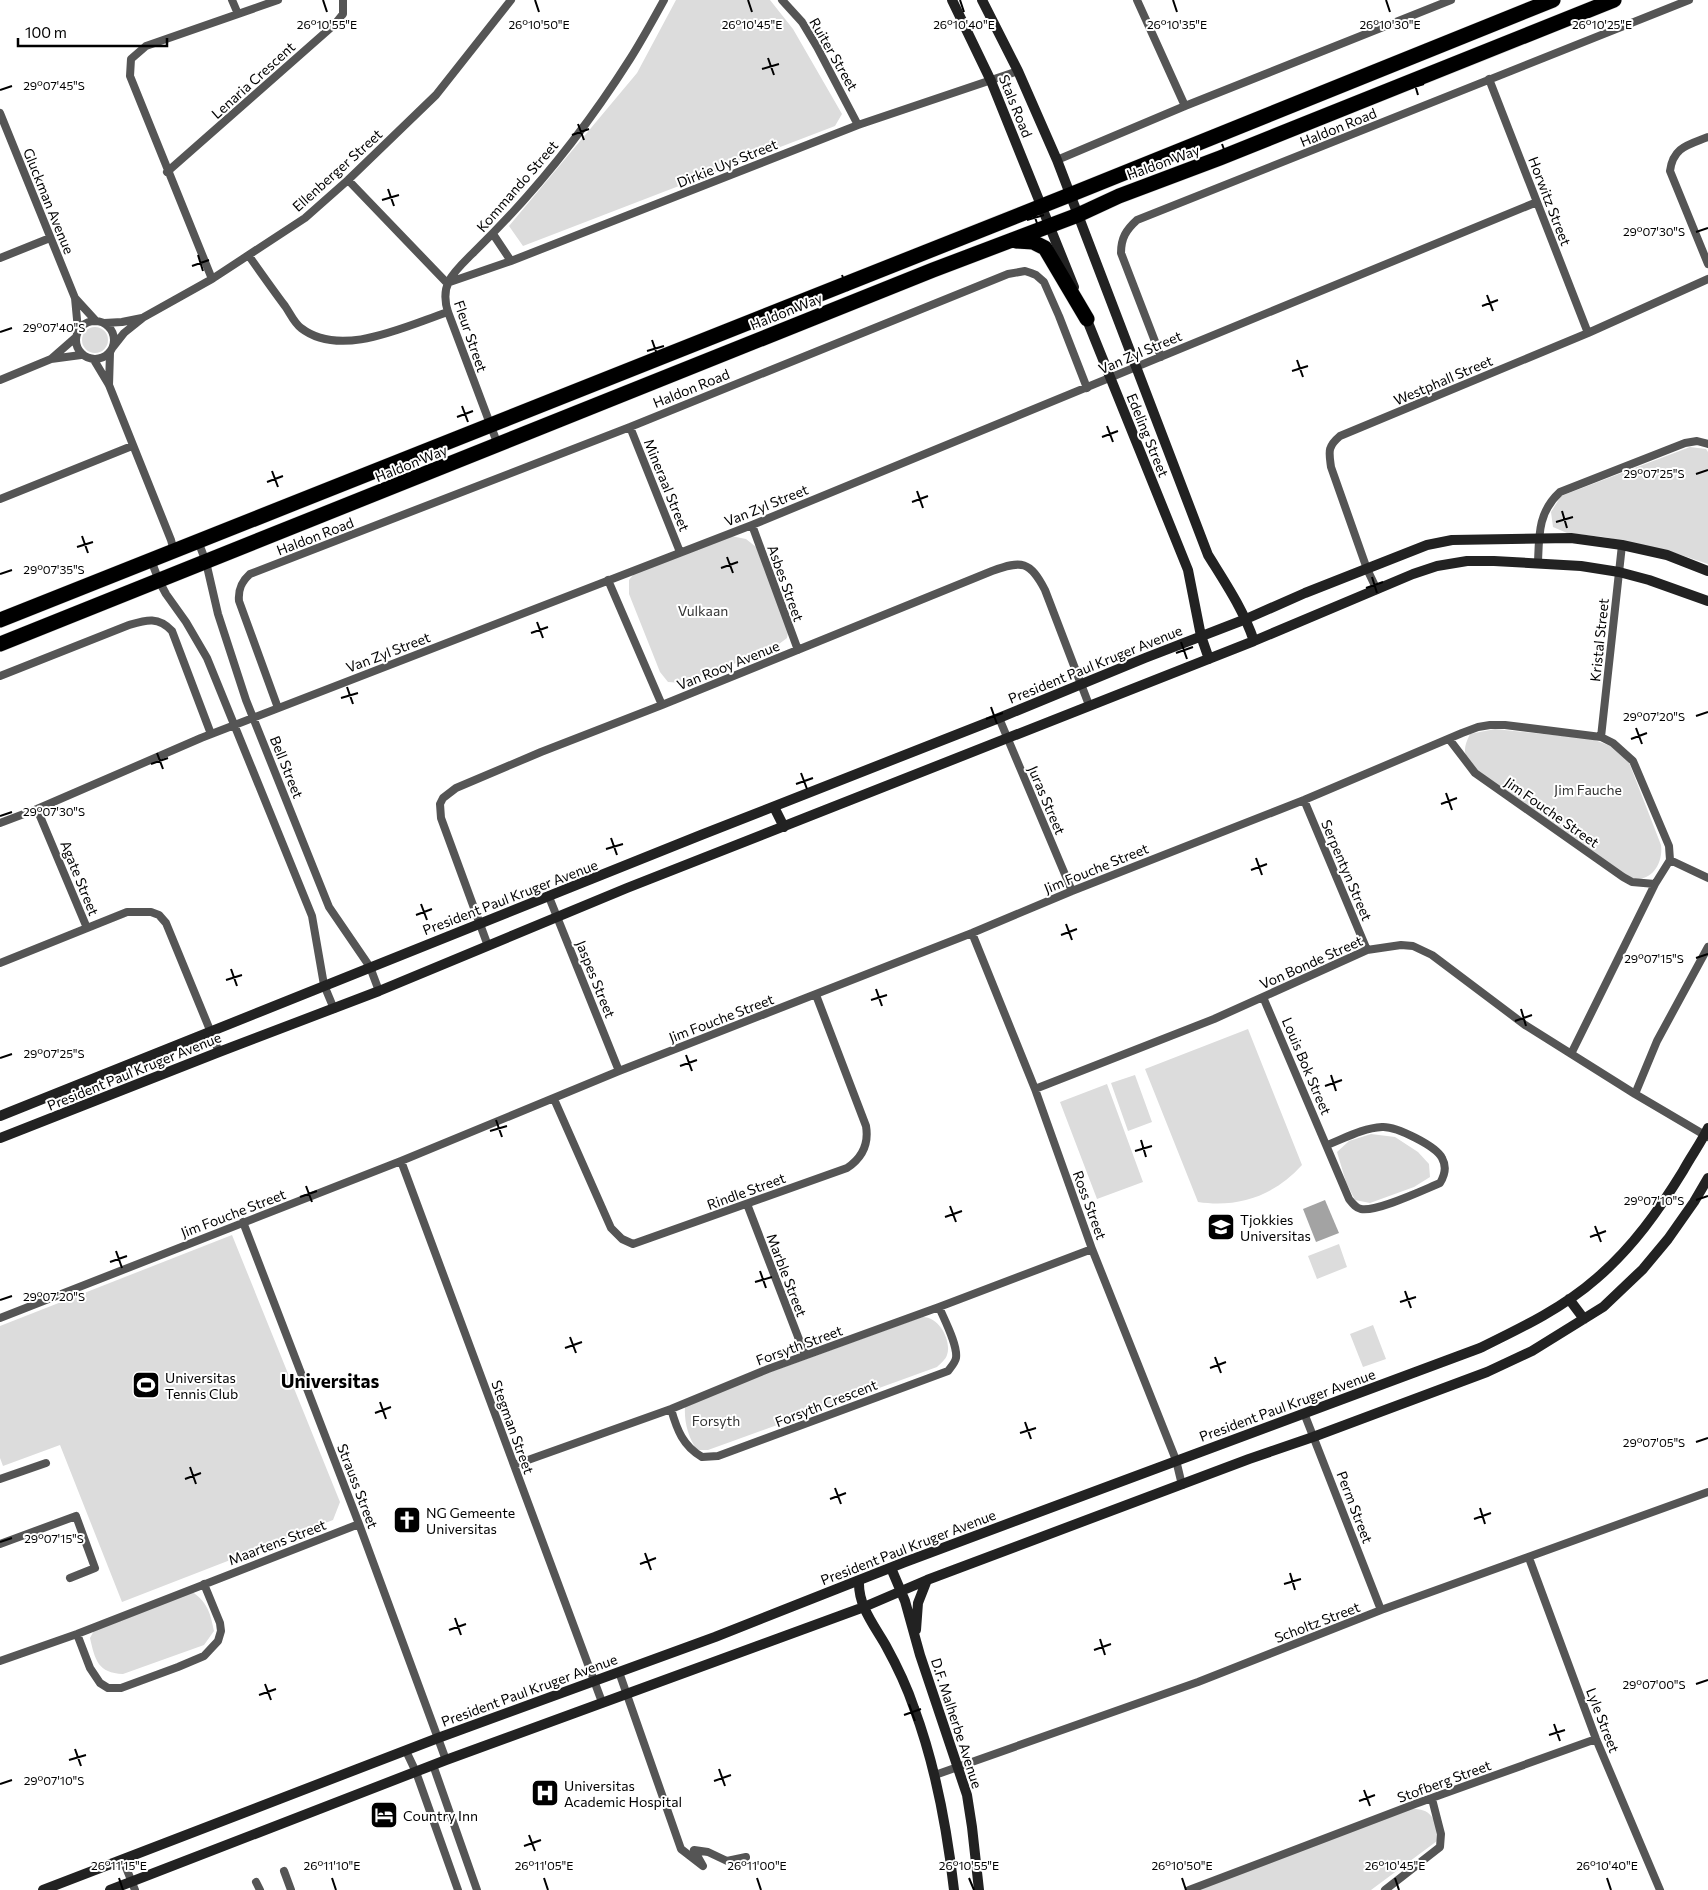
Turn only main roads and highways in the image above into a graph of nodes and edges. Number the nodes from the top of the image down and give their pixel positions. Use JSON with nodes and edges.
{"nodes":[{"id":1,"x":1553,"y":0,"type":"edge"},
{"id":2,"x":1614,"y":0,"type":"edge"},
{"id":3,"x":1011,"y":240,"type":"junction"},
{"id":4,"x":880,"y":270,"type":"junction"},
{"id":5,"x":887,"y":288,"type":"junction"},
{"id":6,"x":781,"y":309,"type":"junction"},
{"id":7,"x":1087,"y":319,"type":"road end"},
{"id":8,"x":788,"y":328,"type":"junction"},
{"id":9,"x":638,"y":366,"type":"junction"},
{"id":10,"x":646,"y":386,"type":"junction"},
{"id":11,"x":397,"y":462,"type":"junction"},
{"id":12,"x":405,"y":482,"type":"junction"},
{"id":13,"x":271,"y":512,"type":"junction"},
{"id":14,"x":279,"y":533,"type":"junction"},
{"id":15,"x":42,"y":603,"type":"junction"},
{"id":16,"x":0,"y":620,"type":"edge"},
{"id":17,"x":50,"y":625,"type":"junction"},
{"id":18,"x":0,"y":644,"type":"edge"}],
"edges":[{"from":1,"to":4,"type":"highway","name":"Haldon Way"},
{"from":2,"to":3,"type":"highway","name":"Haldon Way"},
{"from":3,"to":5,"type":"highway","name":"Haldon Way"},
{"from":3,"to":7,"type":"highway"},
{"from":4,"to":5,"type":"highway"},
{"from":4,"to":6,"type":"highway","name":"Haldon Way"},
{"from":5,"to":8,"type":"highway","name":"Haldon Way"},
{"from":6,"to":8,"type":"highway"},
{"from":6,"to":9,"type":"highway","name":"Haldon Way"},
{"from":8,"to":10,"type":"highway","name":"Haldon Way"},
{"from":9,"to":10,"type":"highway"},
{"from":9,"to":11,"type":"highway","name":"Haldon Way"},
{"from":10,"to":12,"type":"highway","name":"Haldon Way"},
{"from":11,"to":12,"type":"highway"},
{"from":11,"to":13,"type":"highway","name":"Haldon Way"},
{"from":12,"to":14,"type":"highway","name":"Haldon Way"},
{"from":13,"to":14,"type":"highway"},
{"from":13,"to":15,"type":"highway","name":"Haldon Way"},
{"from":14,"to":17,"type":"highway","name":"Haldon Way"},
{"from":15,"to":16,"type":"highway","name":"Haldon Way"},
{"from":15,"to":17,"type":"highway"},
{"from":17,"to":18,"type":"highway","name":"Haldon Way"}]}
